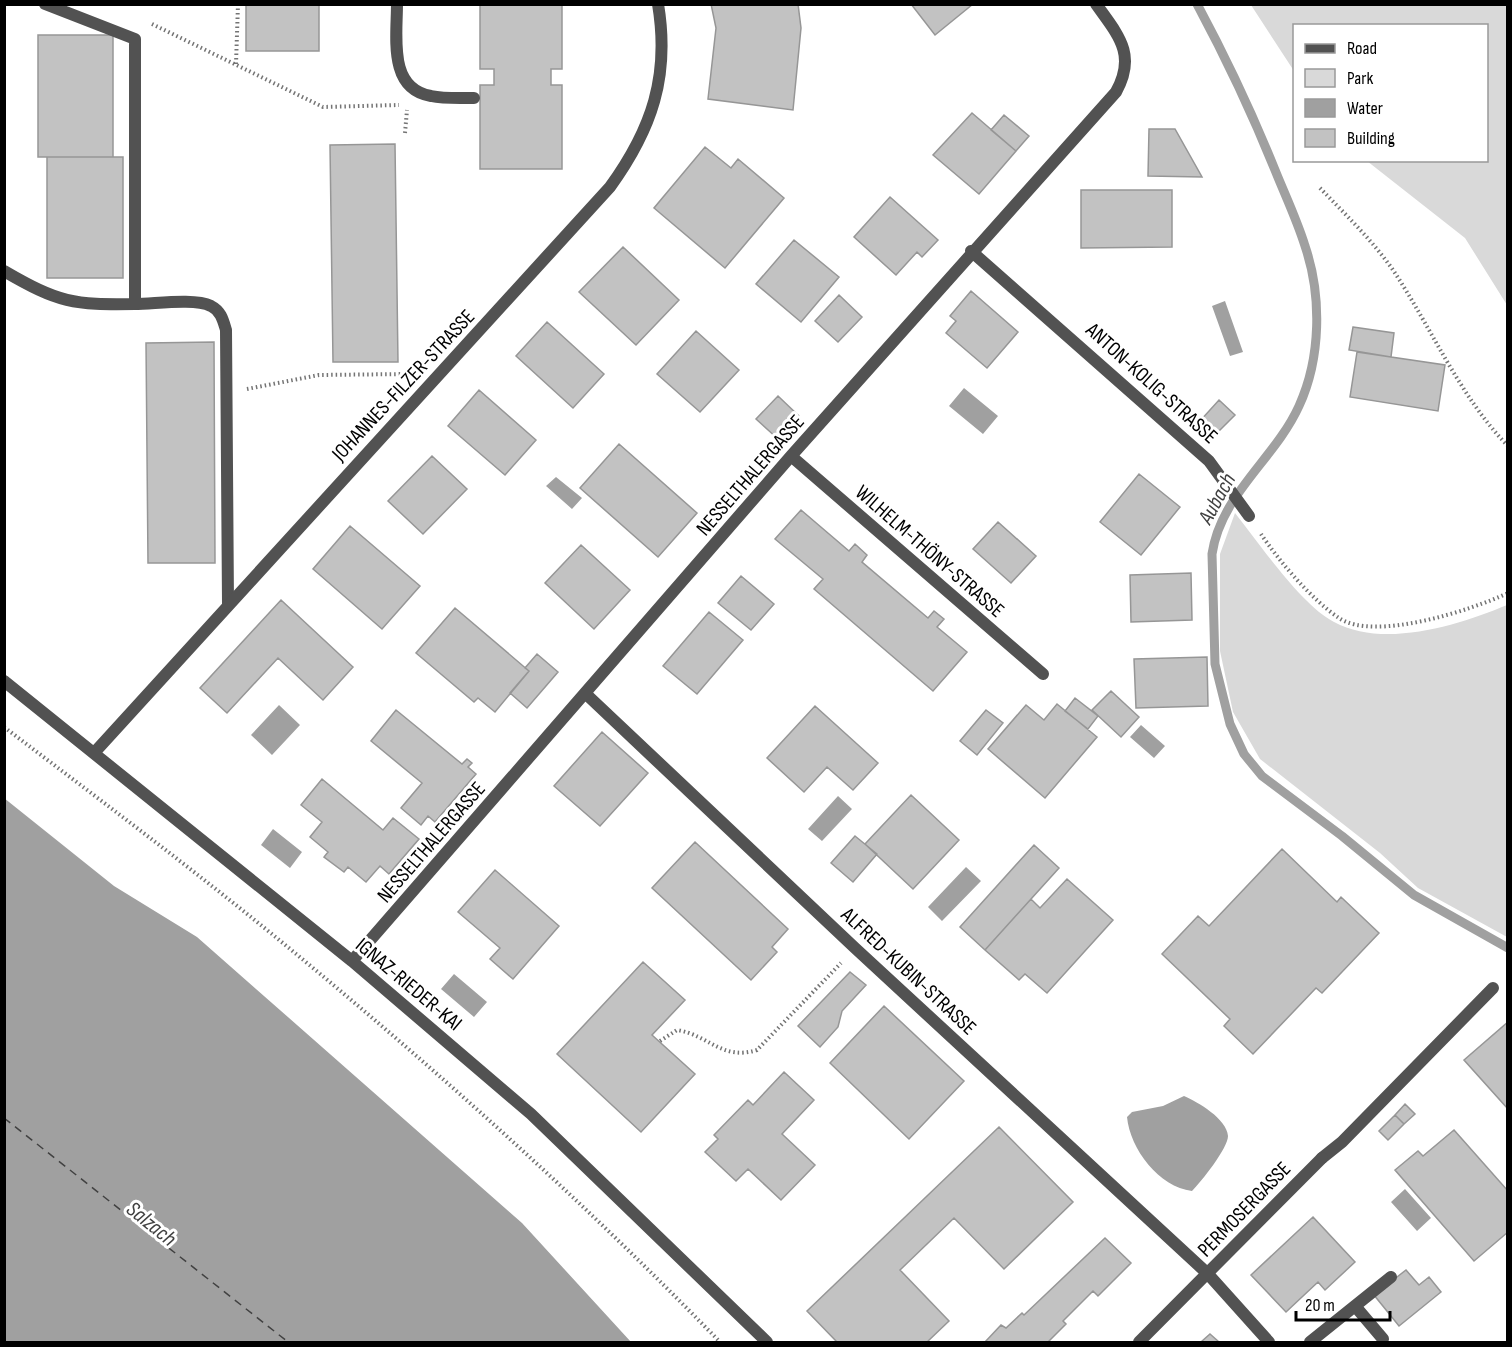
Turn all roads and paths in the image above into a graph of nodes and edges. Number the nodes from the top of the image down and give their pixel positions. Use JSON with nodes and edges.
{"nodes":[{"id":1,"x":45,"y":4,"type":"edge"},
{"id":2,"x":238,"y":4,"type":"edge"},
{"id":3,"x":397,"y":4,"type":"edge"},
{"id":4,"x":658,"y":4,"type":"edge"},
{"id":5,"x":1096,"y":4,"type":"edge"},
{"id":6,"x":142,"y":20,"type":"dead end"},
{"id":7,"x":236,"y":64,"type":"junction"},
{"id":8,"x":474,"y":98,"type":"dead end"},
{"id":9,"x":405,"y":133,"type":"dead end"},
{"id":10,"x":1320,"y":188,"type":"dead end"},
{"id":11,"x":971,"y":251,"type":"junction"},
{"id":12,"x":4,"y":272,"type":"edge"},
{"id":13,"x":135,"y":304,"type":"junction"},
{"id":14,"x":408,"y":374,"type":"dead end"},
{"id":15,"x":226,"y":393,"type":"junction"},
{"id":16,"x":1508,"y":446,"type":"edge"},
{"id":17,"x":791,"y":456,"type":"junction"},
{"id":18,"x":1249,"y":516,"type":"joint"},
{"id":19,"x":1508,"y":593,"type":"edge"},
{"id":20,"x":228,"y":604,"type":"junction"},
{"id":21,"x":1043,"y":674,"type":"dead end"},
{"id":22,"x":4,"y":681,"type":"edge"},
{"id":23,"x":586,"y":694,"type":"junction"},
{"id":24,"x":4,"y":728,"type":"edge"},
{"id":25,"x":94,"y":753,"type":"junction"},
{"id":26,"x":855,"y":948,"type":"junction"},
{"id":27,"x":352,"y":961,"type":"junction"},
{"id":28,"x":1493,"y":988,"type":"dead end"},
{"id":29,"x":660,"y":1041,"type":"dead end"},
{"id":30,"x":1208,"y":1274,"type":"junction"},
{"id":31,"x":1390,"y":1277,"type":"dead end"},
{"id":32,"x":1355,"y":1306,"type":"junction"},
{"id":33,"x":1383,"y":1339,"type":"dead end"},
{"id":34,"x":720,"y":1342,"type":"edge"},
{"id":35,"x":766,"y":1342,"type":"edge"},
{"id":36,"x":1139,"y":1342,"type":"edge"},
{"id":37,"x":1269,"y":1342,"type":"edge"},
{"id":38,"x":1310,"y":1342,"type":"edge"}],
"edges":[{"from":1,"to":13,"type":"street"},
{"from":2,"to":7,"type":"path"},
{"from":3,"to":8,"type":"street"},
{"from":4,"to":20,"type":"street","name":"JOHANNES-FILZER-STRASSE"},
{"from":5,"to":11,"type":"street","name":"NESSELTHALERGASSE"},
{"from":6,"to":7,"type":"path"},
{"from":7,"to":9,"type":"path"},
{"from":10,"to":16,"type":"path"},
{"from":11,"to":17,"type":"street","name":"NESSELTHALERGASSE"},
{"from":11,"to":18,"type":"street","name":"ANTON-KOLIG-STRASSE"},
{"from":12,"to":13,"type":"street"},
{"from":13,"to":15,"type":"street"},
{"from":14,"to":15,"type":"path"},
{"from":15,"to":20,"type":"street"},
{"from":17,"to":21,"type":"street","name":"WILHELM-THÖNY-STRASSE"},
{"from":17,"to":23,"type":"street","name":"NESSELTHALERGASSE"},
{"from":18,"to":19,"type":"path"},
{"from":20,"to":25,"type":"street","name":"JOHANNES-FILZER-STRASSE"},
{"from":22,"to":25,"type":"street","name":"IGNAZ-RIEDER-KAI"},
{"from":23,"to":26,"type":"street","name":"ALFRED-KUBIN-STRASSE"},
{"from":23,"to":27,"type":"street","name":"NESSELTHALERGASSE"},
{"from":24,"to":34,"type":"path"},
{"from":25,"to":27,"type":"street","name":"IGNAZ-RIEDER-KAI"},
{"from":26,"to":29,"type":"path"},
{"from":26,"to":30,"type":"street","name":"ALFRED-KUBIN-STRASSE"},
{"from":27,"to":35,"type":"street","name":"IGNAZ-RIEDER-KAI"},
{"from":28,"to":30,"type":"street","name":"PERMOSERGASSE"},
{"from":30,"to":36,"type":"street"},
{"from":30,"to":37,"type":"street","name":"PERMOSERGASSE"},
{"from":31,"to":32,"type":"street"},
{"from":32,"to":33,"type":"street"},
{"from":32,"to":38,"type":"street"}]}
